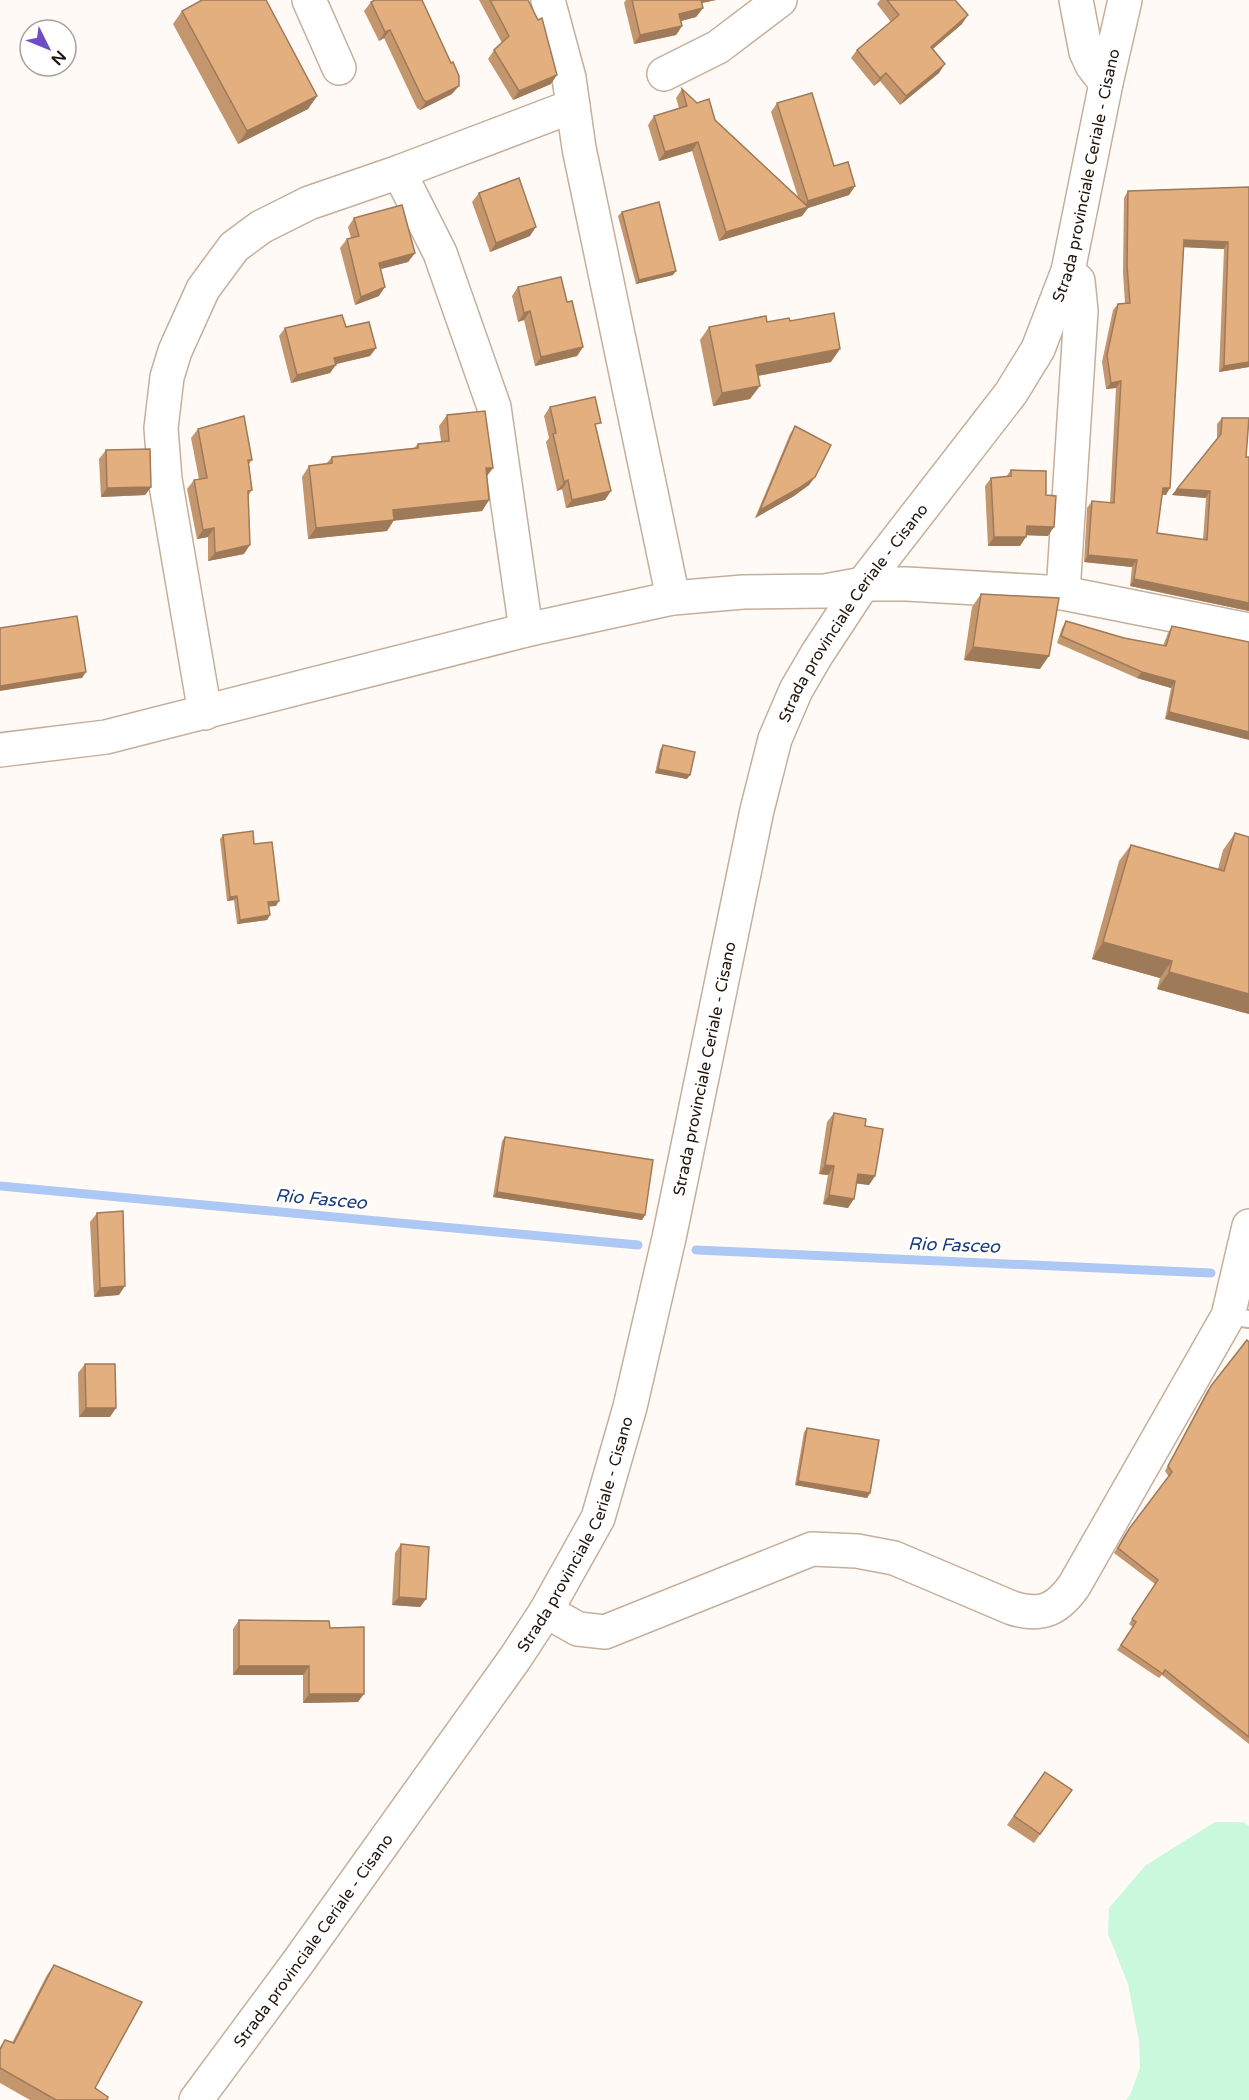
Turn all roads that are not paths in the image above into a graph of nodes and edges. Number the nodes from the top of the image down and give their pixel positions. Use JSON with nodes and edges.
{"nodes":[{"id":1,"x":309,"y":0,"type":"edge"},
{"id":2,"x":548,"y":0,"type":"edge"},
{"id":3,"x":780,"y":0,"type":"edge"},
{"id":4,"x":1076,"y":0,"type":"edge"},
{"id":5,"x":1125,"y":0,"type":"edge"},
{"id":6,"x":339,"y":68,"type":"dead end"},
{"id":7,"x":664,"y":74,"type":"dead end"},
{"id":8,"x":1106,"y":83,"type":"junction"},
{"id":9,"x":573,"y":106,"type":"junction"},
{"id":10,"x":399,"y":172,"type":"junction"},
{"id":11,"x":1068,"y":271,"type":"junction"},
{"id":12,"x":863,"y":584,"type":"junction"},
{"id":13,"x":1063,"y":593,"type":"junction"},
{"id":14,"x":673,"y":598,"type":"junction"},
{"id":15,"x":526,"y":630,"type":"junction"},
{"id":16,"x":1249,"y":630,"type":"edge"},
{"id":17,"x":205,"y":713,"type":"junction"},
{"id":18,"x":0,"y":750,"type":"edge"},
{"id":19,"x":1249,"y":1226,"type":"edge"},
{"id":20,"x":1238,"y":1317,"type":"edge"},
{"id":21,"x":546,"y":1611,"type":"junction"},
{"id":22,"x":196,"y":2100,"type":"edge"}],
"edges":[{"from":1,"to":6,"type":"street"},
{"from":2,"to":9,"type":"street"},
{"from":3,"to":7,"type":"street"},
{"from":4,"to":8,"type":"street"},
{"from":5,"to":8,"type":"street","name":"Strada provinciale Ceriale - Cisano"},
{"from":8,"to":11,"type":"street","name":"Strada provinciale Ceriale - Cisano"},
{"from":9,"to":10,"type":"street"},
{"from":9,"to":14,"type":"street"},
{"from":10,"to":15,"type":"street"},
{"from":10,"to":17,"type":"street"},
{"from":11,"to":12,"type":"street","name":"Strada provinciale Ceriale - Cisano"},
{"from":11,"to":13,"type":"street"},
{"from":12,"to":13,"type":"street"},
{"from":12,"to":14,"type":"street"},
{"from":12,"to":21,"type":"street","name":"Strada provinciale Ceriale - Cisano"},
{"from":13,"to":16,"type":"street"},
{"from":14,"to":15,"type":"street"},
{"from":15,"to":17,"type":"street"},
{"from":17,"to":18,"type":"street"},
{"from":19,"to":20,"type":"street"},
{"from":20,"to":21,"type":"street"},
{"from":21,"to":22,"type":"street","name":"Strada provinciale Ceriale - Cisano"}]}
